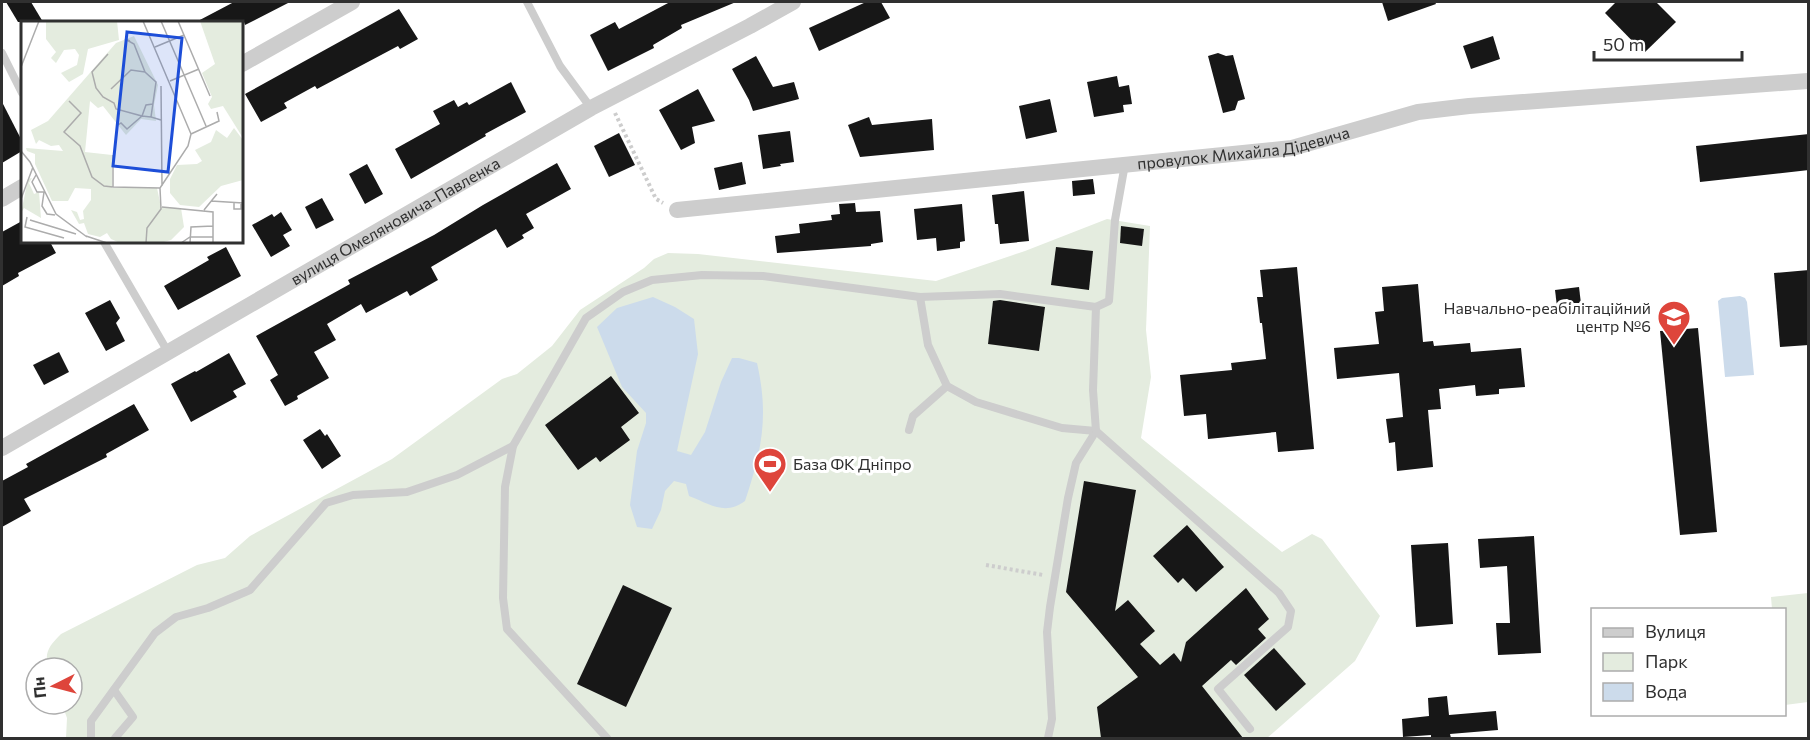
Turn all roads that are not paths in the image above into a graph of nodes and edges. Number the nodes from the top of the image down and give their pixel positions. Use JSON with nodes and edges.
{"nodes":[{"id":1,"x":352,"y":2,"type":"edge"},
{"id":2,"x":527,"y":2,"type":"edge"},
{"id":3,"x":793,"y":2,"type":"edge"},
{"id":4,"x":2,"y":53,"type":"edge"},
{"id":5,"x":243,"y":63,"type":"edge"},
{"id":6,"x":1809,"y":81,"type":"edge"},
{"id":7,"x":21,"y":91,"type":"edge"},
{"id":8,"x":591,"y":108,"type":"junction"},
{"id":9,"x":1125,"y":164,"type":"junction"},
{"id":10,"x":21,"y":188,"type":"edge"},
{"id":11,"x":2,"y":199,"type":"edge"},
{"id":12,"x":677,"y":210,"type":"road end"},
{"id":13,"x":106,"y":243,"type":"edge"},
{"id":14,"x":920,"y":297,"type":"junction"},
{"id":15,"x":1096,"y":307,"type":"junction"},
{"id":16,"x":168,"y":352,"type":"junction"},
{"id":17,"x":946,"y":386,"type":"junction"},
{"id":18,"x":909,"y":430,"type":"dead end"},
{"id":19,"x":1096,"y":431,"type":"junction"},
{"id":20,"x":513,"y":446,"type":"junction"},
{"id":21,"x":2,"y":448,"type":"edge"},
{"id":22,"x":114,"y":690,"type":"junction"},
{"id":23,"x":1250,"y":729,"type":"dead end"},
{"id":24,"x":91,"y":738,"type":"edge"},
{"id":25,"x":115,"y":738,"type":"edge"},
{"id":26,"x":607,"y":738,"type":"edge"},
{"id":27,"x":1048,"y":738,"type":"edge"}],
"edges":[{"from":1,"to":5,"type":"street"},
{"from":2,"to":8,"type":"lane"},
{"from":3,"to":8,"type":"street","name":"вулиця Омеляновича-Павленка"},
{"from":4,"to":7,"type":"lane"},
{"from":6,"to":9,"type":"street","name":"провулок Михайла Дідевича"},
{"from":8,"to":16,"type":"street","name":"вулиця Омеляновича-Павленка"},
{"from":9,"to":12,"type":"street","name":"провулок Михайла Дідевича"},
{"from":9,"to":15,"type":"lane"},
{"from":10,"to":11,"type":"street"},
{"from":13,"to":16,"type":"lane"},
{"from":14,"to":15,"type":"lane"},
{"from":14,"to":17,"type":"lane"},
{"from":14,"to":20,"type":"lane"},
{"from":15,"to":19,"type":"lane"},
{"from":16,"to":21,"type":"street","name":"вулиця Омеляновича-Павленка"},
{"from":17,"to":18,"type":"lane"},
{"from":17,"to":19,"type":"lane"},
{"from":19,"to":23,"type":"lane"},
{"from":19,"to":27,"type":"lane"},
{"from":20,"to":22,"type":"lane"},
{"from":20,"to":26,"type":"lane"},
{"from":22,"to":24,"type":"lane"},
{"from":22,"to":25,"type":"lane"}]}
